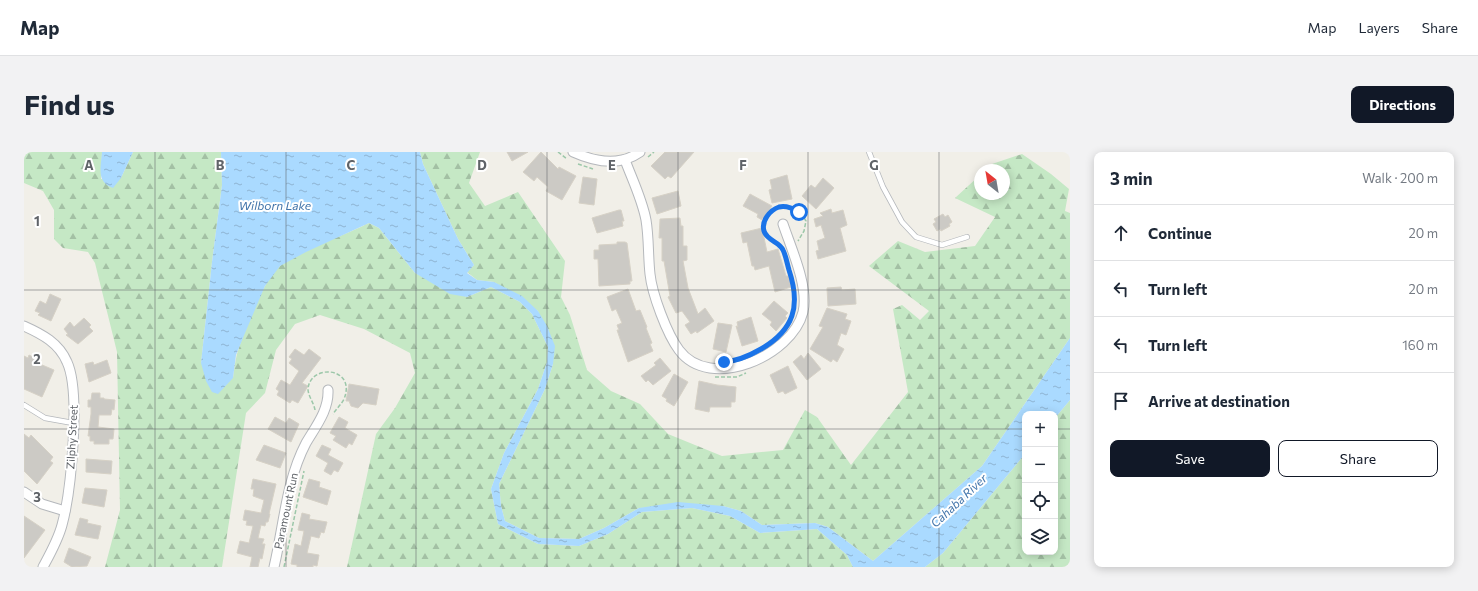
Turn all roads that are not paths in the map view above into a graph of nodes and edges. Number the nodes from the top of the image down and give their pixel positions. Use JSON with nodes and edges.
{"nodes":[{"id":1,"x":640,"y":152,"type":"edge"},
{"id":2,"x":869,"y":152,"type":"edge"},
{"id":3,"x":570,"y":155,"type":"edge"},
{"id":4,"x":625,"y":160,"type":"junction"},
{"id":5,"x":783,"y":224,"type":"dead end"},
{"id":6,"x":967,"y":236,"type":"dead end"},
{"id":7,"x":24,"y":326,"type":"edge"},
{"id":8,"x":328,"y":390,"type":"dead end"},
{"id":9,"x":24,"y":405,"type":"edge"},
{"id":10,"x":73,"y":423,"type":"junction"},
{"id":11,"x":24,"y":492,"type":"edge"},
{"id":12,"x":65,"y":511,"type":"junction"},
{"id":13,"x":43,"y":567,"type":"edge"},
{"id":14,"x":274,"y":567,"type":"edge"}],
"edges":[{"from":1,"to":4,"type":"street"},
{"from":2,"to":6,"type":"lane"},
{"from":3,"to":4,"type":"street"},
{"from":4,"to":5,"type":"street"},
{"from":7,"to":10,"type":"street","name":"Zilphy Street"},
{"from":8,"to":14,"type":"street","name":"Paramount Run"},
{"from":9,"to":10,"type":"lane"},
{"from":10,"to":12,"type":"street","name":"Zilphy Street"},
{"from":11,"to":12,"type":"street"},
{"from":12,"to":13,"type":"street","name":"Zilphy Street"}]}
